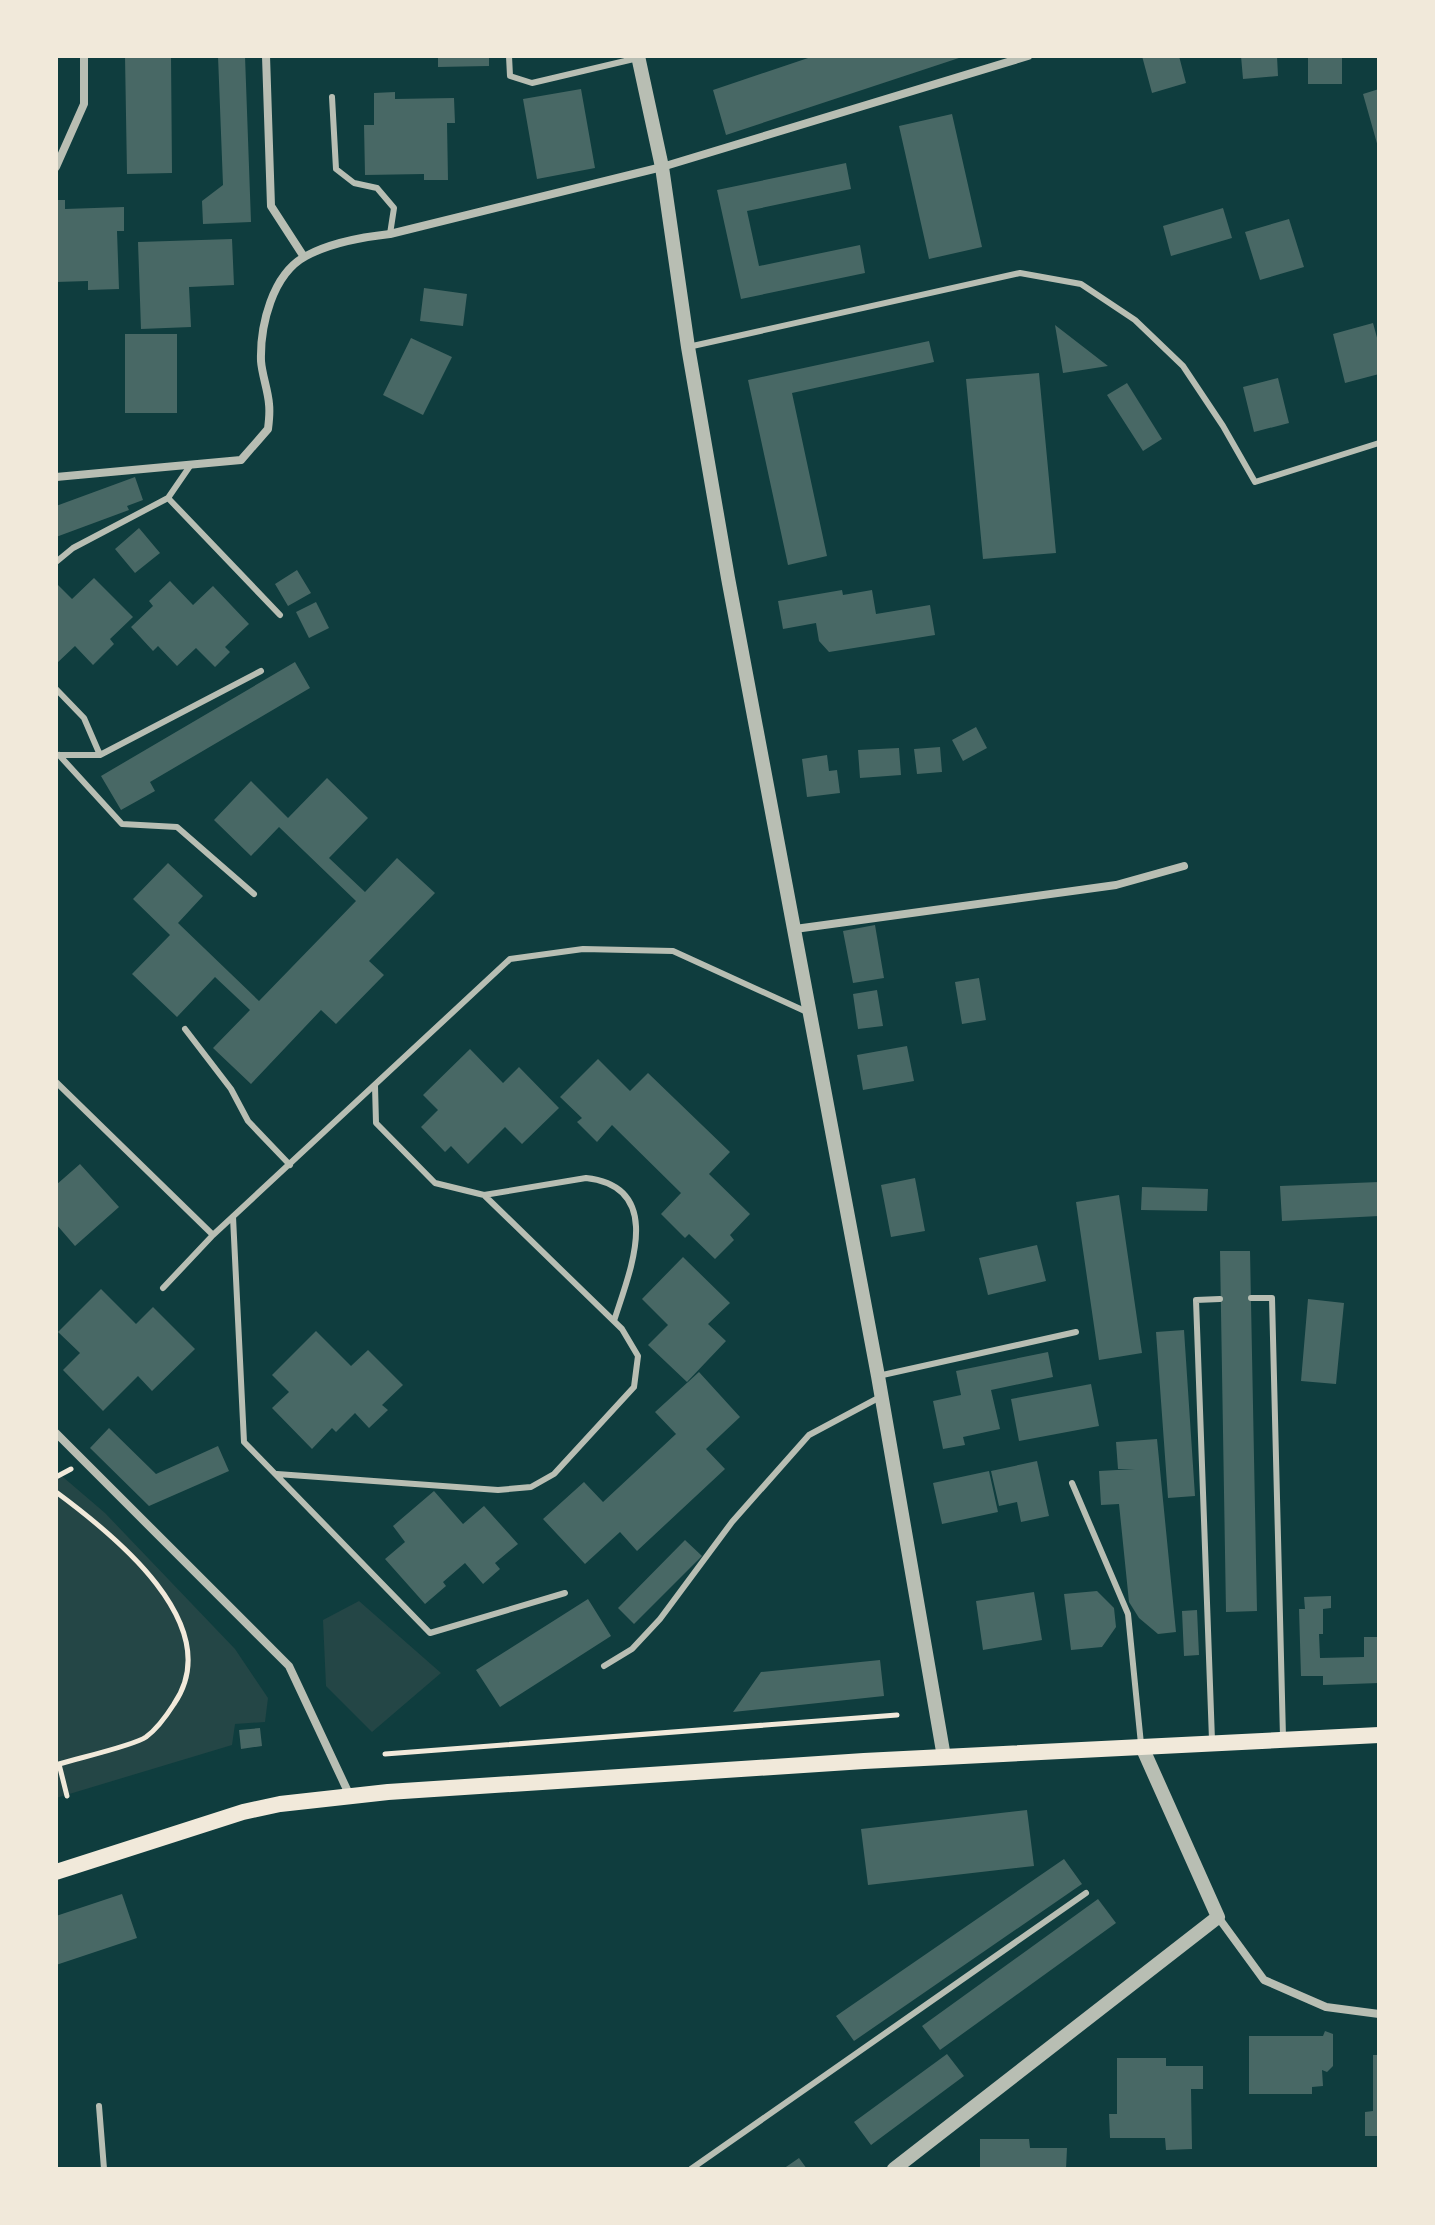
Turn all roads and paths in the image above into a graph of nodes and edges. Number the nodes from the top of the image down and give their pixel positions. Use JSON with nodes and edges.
{"nodes":[{"id":1,"x":84,"y":56,"type":"edge"},
{"id":2,"x":266,"y":56,"type":"edge"},
{"id":3,"x":509,"y":56,"type":"edge"},
{"id":4,"x":1028,"y":56,"type":"edge"},
{"id":5,"x":638,"y":57,"type":"edge"},
{"id":6,"x":1003,"y":60,"type":"edge"},
{"id":7,"x":332,"y":97,"type":"dead end"},
{"id":8,"x":56,"y":167,"type":"edge"},
{"id":9,"x":662,"y":167,"type":"junction"},
{"id":10,"x":390,"y":234,"type":"junction"},
{"id":11,"x":304,"y":257,"type":"junction"},
{"id":12,"x":688,"y":347,"type":"junction"},
{"id":13,"x":1379,"y":443,"type":"edge"},
{"id":14,"x":190,"y":466,"type":"junction"},
{"id":15,"x":56,"y":477,"type":"edge"},
{"id":16,"x":168,"y":498,"type":"junction"},
{"id":17,"x":56,"y":562,"type":"edge"},
{"id":18,"x":280,"y":615,"type":"dead end"},
{"id":19,"x":261,"y":671,"type":"dead end"},
{"id":20,"x":56,"y":689,"type":"edge"},
{"id":21,"x":57,"y":755,"type":"edge"},
{"id":22,"x":100,"y":755,"type":"junction"},
{"id":23,"x":1184,"y":866,"type":"dead end"},
{"id":24,"x":254,"y":894,"type":"dead end"},
{"id":25,"x":795,"y":929,"type":"junction"},
{"id":26,"x":811,"y":1014,"type":"junction"},
{"id":27,"x":185,"y":1029,"type":"dead end"},
{"id":28,"x":56,"y":1082,"type":"edge"},
{"id":29,"x":375,"y":1086,"type":"junction"},
{"id":30,"x":290,"y":1165,"type":"junction"},
{"id":31,"x":484,"y":1195,"type":"junction"},
{"id":32,"x":233,"y":1217,"type":"junction"},
{"id":33,"x":213,"y":1235,"type":"junction"},
{"id":34,"x":163,"y":1288,"type":"dead end"},
{"id":35,"x":1251,"y":1298,"type":"dead end"},
{"id":36,"x":1220,"y":1299,"type":"dead end"},
{"id":37,"x":614,"y":1321,"type":"junction"},
{"id":38,"x":1076,"y":1332,"type":"dead end"},
{"id":39,"x":878,"y":1376,"type":"junction"},
{"id":40,"x":882,"y":1396,"type":"junction"},
{"id":41,"x":56,"y":1433,"type":"edge"},
{"id":42,"x":277,"y":1474,"type":"junction"},
{"id":43,"x":1072,"y":1483,"type":"dead end"},
{"id":44,"x":56,"y":1492,"type":"edge"},
{"id":45,"x":565,"y":1593,"type":"dead end"},
{"id":46,"x":604,"y":1666,"type":"dead end"},
{"id":47,"x":897,"y":1715,"type":"dead end"},
{"id":48,"x":1379,"y":1735,"type":"edge"},
{"id":49,"x":1283,"y":1740,"type":"junction"},
{"id":50,"x":1212,"y":1744,"type":"junction"},
{"id":51,"x":1142,"y":1747,"type":"junction"},
{"id":52,"x":385,"y":1754,"type":"dead end"},
{"id":53,"x":944,"y":1757,"type":"junction"},
{"id":54,"x":67,"y":1796,"type":"dead end"},
{"id":55,"x":350,"y":1796,"type":"junction"},
{"id":56,"x":56,"y":1872,"type":"edge"},
{"id":57,"x":1086,"y":1893,"type":"dead end"},
{"id":58,"x":1218,"y":1917,"type":"junction"},
{"id":59,"x":1379,"y":2014,"type":"edge"},
{"id":60,"x":99,"y":2106,"type":"dead end"},
{"id":61,"x":104,"y":2169,"type":"edge"},
{"id":62,"x":691,"y":2169,"type":"edge"},
{"id":63,"x":894,"y":2169,"type":"edge"}],
"edges":[{"from":1,"to":8,"type":"street"},
{"from":2,"to":11,"type":"street"},
{"from":3,"to":5,"type":"lane"},
{"from":4,"to":6,"type":"street"},
{"from":5,"to":9,"type":"street"},
{"from":6,"to":9,"type":"street"},
{"from":7,"to":10,"type":"lane"},
{"from":9,"to":10,"type":"street"},
{"from":9,"to":12,"type":"street"},
{"from":10,"to":11,"type":"street"},
{"from":11,"to":14,"type":"street"},
{"from":12,"to":13,"type":"lane"},
{"from":12,"to":25,"type":"street"},
{"from":14,"to":15,"type":"street"},
{"from":14,"to":16,"type":"lane"},
{"from":16,"to":17,"type":"lane"},
{"from":16,"to":18,"type":"lane"},
{"from":19,"to":22,"type":"lane"},
{"from":20,"to":22,"type":"lane"},
{"from":21,"to":22,"type":"lane"},
{"from":21,"to":24,"type":"lane"},
{"from":23,"to":25,"type":"street"},
{"from":25,"to":26,"type":"street"},
{"from":26,"to":29,"type":"lane"},
{"from":26,"to":39,"type":"street"},
{"from":27,"to":30,"type":"lane"},
{"from":28,"to":33,"type":"lane"},
{"from":29,"to":30,"type":"lane"},
{"from":29,"to":31,"type":"lane"},
{"from":30,"to":32,"type":"lane"},
{"from":31,"to":37,"type":"lane"},
{"from":31,"to":37,"type":"lane"},
{"from":32,"to":33,"type":"lane"},
{"from":32,"to":42,"type":"lane"},
{"from":33,"to":34,"type":"lane"},
{"from":35,"to":49,"type":"lane"},
{"from":36,"to":50,"type":"lane"},
{"from":37,"to":42,"type":"lane"},
{"from":38,"to":39,"type":"lane"},
{"from":39,"to":40,"type":"street"},
{"from":40,"to":46,"type":"lane"},
{"from":40,"to":53,"type":"street"},
{"from":41,"to":55,"type":"street"},
{"from":42,"to":45,"type":"lane"},
{"from":43,"to":51,"type":"lane"},
{"from":44,"to":54,"type":"path"},
{"from":47,"to":52,"type":"path"},
{"from":48,"to":49,"type":"main road"},
{"from":49,"to":50,"type":"main road"},
{"from":50,"to":51,"type":"main road"},
{"from":51,"to":53,"type":"main road"},
{"from":51,"to":58,"type":"street"},
{"from":53,"to":55,"type":"main road"},
{"from":55,"to":56,"type":"main road"},
{"from":57,"to":62,"type":"lane"},
{"from":58,"to":59,"type":"street"},
{"from":58,"to":63,"type":"street"},
{"from":60,"to":61,"type":"lane"}]}
